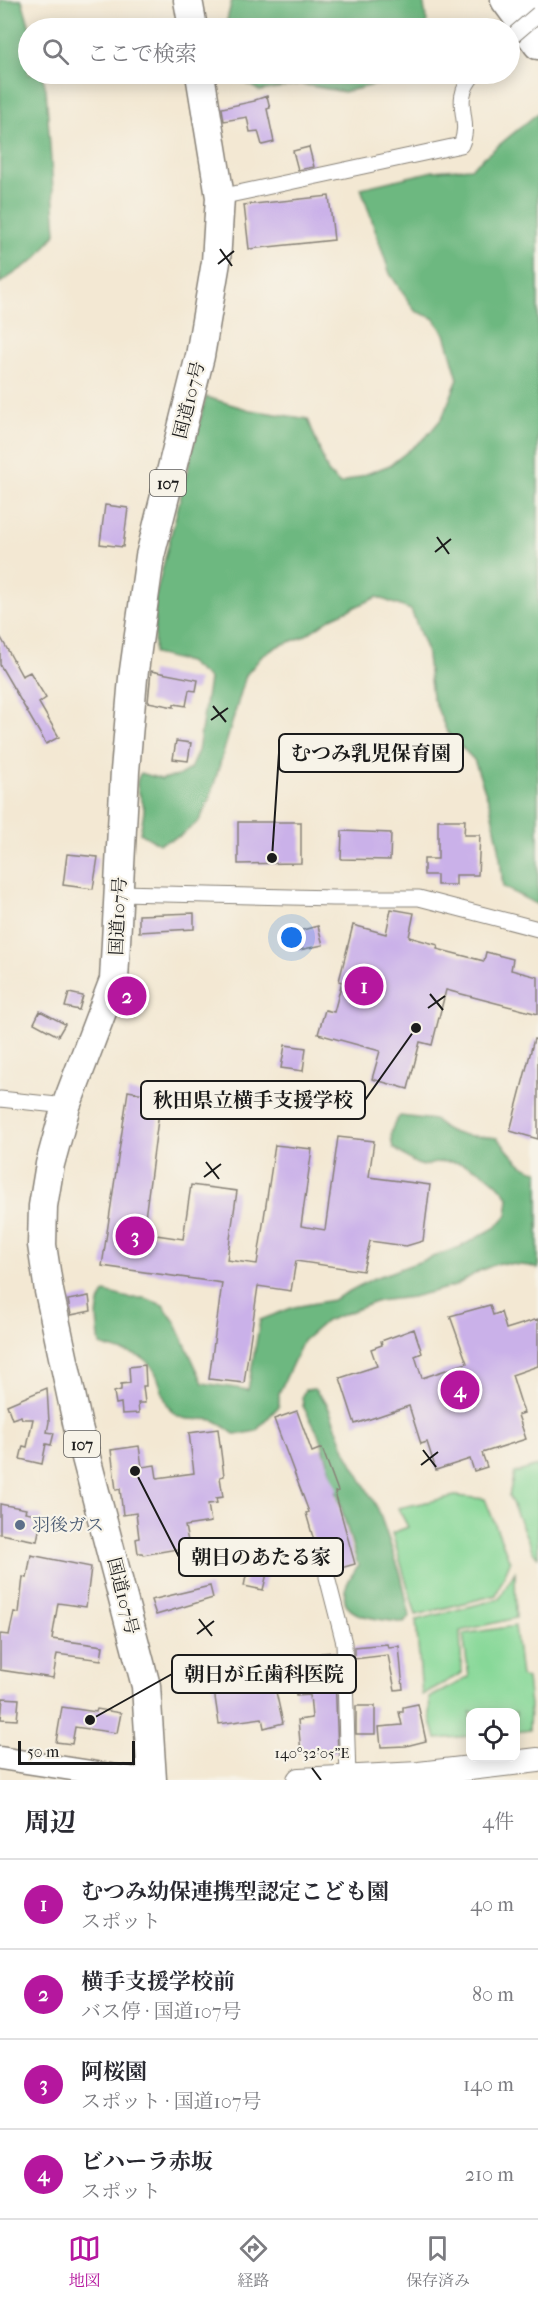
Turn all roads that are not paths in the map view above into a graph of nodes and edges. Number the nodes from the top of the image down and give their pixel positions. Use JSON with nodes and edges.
{"nodes":[{"id":1,"x":188,"y":0,"type":"edge"},
{"id":2,"x":505,"y":0,"type":"edge"},
{"id":3,"x":534,"y":0,"type":"edge"},
{"id":4,"x":538,"y":5,"type":"edge"},
{"id":5,"x":538,"y":14,"type":"edge"},
{"id":6,"x":191,"y":18,"type":"edge"},
{"id":7,"x":518,"y":18,"type":"edge"},
{"id":8,"x":520,"y":20,"type":"edge"},
{"id":9,"x":520,"y":29,"type":"edge"},
{"id":10,"x":538,"y":45,"type":"edge"},
{"id":11,"x":202,"y":84,"type":"edge"},
{"id":12,"x":465,"y":84,"type":"edge"},
{"id":13,"x":220,"y":197,"type":"junction"},
{"id":14,"x":119,"y":892,"type":"junction"},
{"id":15,"x":538,"y":929,"type":"edge"},
{"id":16,"x":0,"y":1099,"type":"edge"},
{"id":17,"x":66,"y":1107,"type":"junction"},
{"id":18,"x":327,"y":1577,"type":"dead end"},
{"id":19,"x":0,"y":1758,"type":"edge"},
{"id":20,"x":538,"y":1760,"type":"edge"},
{"id":21,"x":45,"y":1773,"type":"edge"},
{"id":22,"x":420,"y":1777,"type":"edge"},
{"id":23,"x":348,"y":1778,"type":"junction"},
{"id":24,"x":324,"y":1779,"type":"edge"},
{"id":25,"x":143,"y":1780,"type":"edge"},
{"id":26,"x":152,"y":1780,"type":"edge"},
{"id":27,"x":299,"y":1780,"type":"edge"}],
"edges":[{"from":1,"to":6,"type":"highway"},
{"from":2,"to":7,"type":"highway"},
{"from":3,"to":4,"type":"highway"},
{"from":5,"to":9,"type":"street","bridge":true},
{"from":8,"to":10,"type":"highway"},
{"from":11,"to":13,"type":"highway","name":"国道107号","number":"107"},
{"from":12,"to":13,"type":"street"},
{"from":13,"to":14,"type":"highway","name":"国道107号","number":"107"},
{"from":14,"to":15,"type":"street"},
{"from":14,"to":17,"type":"highway","name":"国道107号","number":"107"},
{"from":16,"to":17,"type":"street"},
{"from":17,"to":26,"type":"highway","name":"国道107号","number":"107"},
{"from":18,"to":23,"type":"street"},
{"from":19,"to":21,"type":"street"},
{"from":20,"to":22,"type":"main road"},
{"from":21,"to":25,"type":"street"},
{"from":22,"to":23,"type":"main road"},
{"from":23,"to":24,"type":"main road"},
{"from":24,"to":27,"type":"main road"}]}
